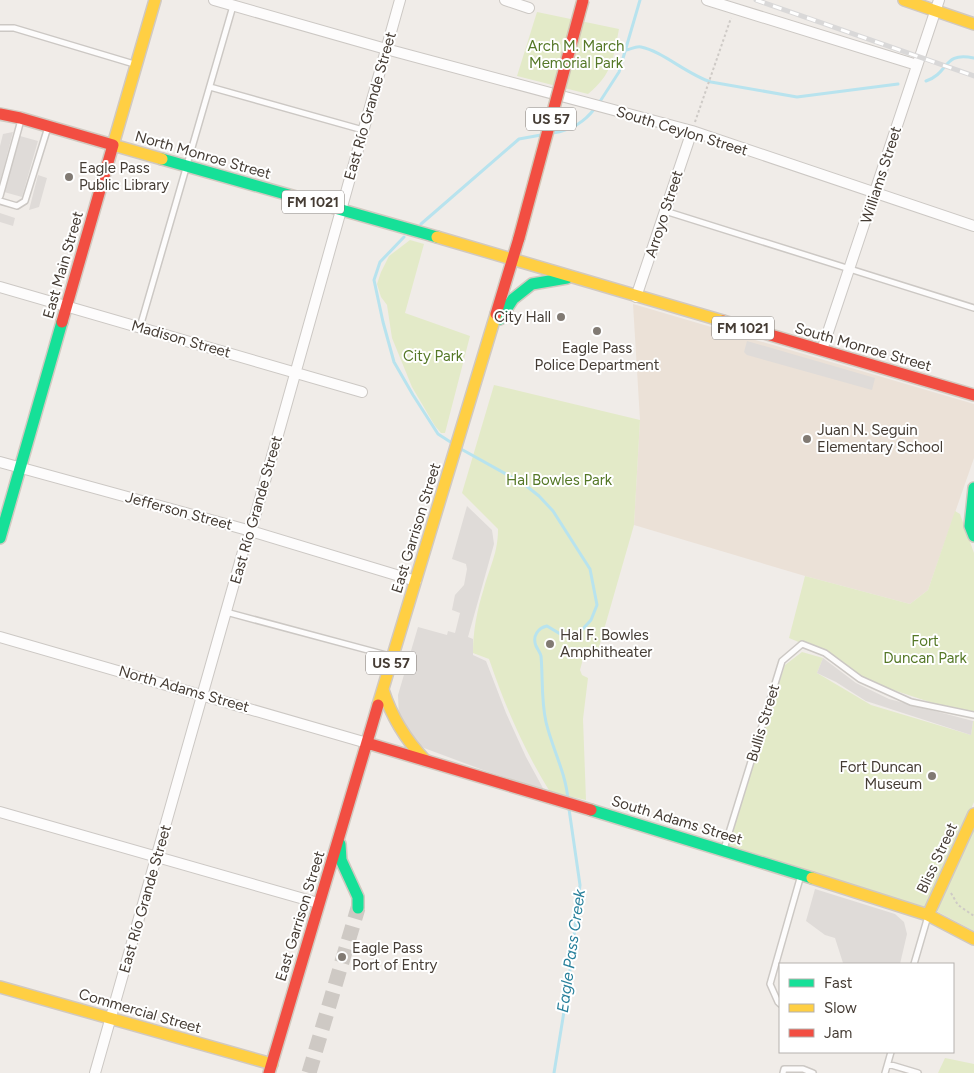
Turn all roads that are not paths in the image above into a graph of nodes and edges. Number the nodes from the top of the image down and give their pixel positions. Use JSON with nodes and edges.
{"nodes":[{"id":1,"x":155,"y":0,"type":"edge"},
{"id":2,"x":214,"y":0,"type":"edge"},
{"id":3,"x":400,"y":0,"type":"edge"},
{"id":4,"x":505,"y":0,"type":"edge"},
{"id":5,"x":583,"y":0,"type":"edge"},
{"id":6,"x":707,"y":0,"type":"edge"},
{"id":7,"x":904,"y":0,"type":"edge"},
{"id":8,"x":937,"y":5,"type":"edge"},
{"id":9,"x":233,"y":6,"type":"junction"},
{"id":10,"x":529,"y":8,"type":"dead end"},
{"id":11,"x":974,"y":24,"type":"edge"},
{"id":12,"x":0,"y":28,"type":"edge"},
{"id":13,"x":386,"y":49,"type":"junction"},
{"id":14,"x":137,"y":65,"type":"junction"},
{"id":15,"x":917,"y":65,"type":"junction"},
{"id":16,"x":210,"y":88,"type":"junction"},
{"id":17,"x":0,"y":114,"type":"edge"},
{"id":18,"x":22,"y":118,"type":"junction"},
{"id":19,"x":48,"y":126,"type":"junction"},
{"id":20,"x":364,"y":130,"type":"junction"},
{"id":21,"x":692,"y":131,"type":"junction"},
{"id":22,"x":113,"y":145,"type":"junction"},
{"id":23,"x":187,"y":166,"type":"junction"},
{"id":24,"x":876,"y":193,"type":"junction"},
{"id":25,"x":0,"y":196,"type":"edge"},
{"id":26,"x":0,"y":202,"type":"edge"},
{"id":27,"x":341,"y":210,"type":"junction"},
{"id":28,"x":665,"y":211,"type":"junction"},
{"id":29,"x":974,"y":226,"type":"edge"},
{"id":30,"x":513,"y":259,"type":"junction"},
{"id":31,"x":850,"y":269,"type":"junction"},
{"id":32,"x":572,"y":277,"type":"junction"},
{"id":33,"x":0,"y":287,"type":"edge"},
{"id":34,"x":636,"y":297,"type":"junction"},
{"id":35,"x":67,"y":306,"type":"junction"},
{"id":36,"x":974,"y":308,"type":"edge"},
{"id":37,"x":140,"y":328,"type":"junction"},
{"id":38,"x":491,"y":333,"type":"junction"},
{"id":39,"x":822,"y":350,"type":"junction"},
{"id":40,"x":296,"y":372,"type":"junction"},
{"id":41,"x":362,"y":392,"type":"dead end"},
{"id":42,"x":974,"y":395,"type":"edge"},
{"id":43,"x":0,"y":462,"type":"edge"},
{"id":44,"x":20,"y":468,"type":"junction"},
{"id":45,"x":974,"y":488,"type":"edge"},
{"id":46,"x":251,"y":531,"type":"junction"},
{"id":47,"x":974,"y":536,"type":"edge"},
{"id":48,"x":0,"y":538,"type":"edge"},
{"id":49,"x":416,"y":581,"type":"junction"},
{"id":50,"x":226,"y":612,"type":"junction"},
{"id":51,"x":0,"y":637,"type":"edge"},
{"id":52,"x":393,"y":657,"type":"junction"},
{"id":53,"x":383,"y":690,"type":"junction"},
{"id":54,"x":203,"y":694,"type":"junction"},
{"id":55,"x":974,"y":715,"type":"edge"},
{"id":56,"x":367,"y":743,"type":"junction"},
{"id":57,"x":425,"y":760,"type":"junction"},
{"id":58,"x":0,"y":812,"type":"edge"},
{"id":59,"x":974,"y":814,"type":"edge"},
{"id":60,"x":340,"y":835,"type":"junction"},
{"id":61,"x":724,"y":850,"type":"junction"},
{"id":62,"x":157,"y":857,"type":"junction"},
{"id":63,"x":802,"y":875,"type":"junction"},
{"id":64,"x":318,"y":903,"type":"junction"},
{"id":65,"x":358,"y":908,"type":"tunnel mouth"},
{"id":66,"x":928,"y":915,"type":"junction"},
{"id":67,"x":974,"y":939,"type":"edge"},
{"id":68,"x":914,"y":963,"type":"edge"},
{"id":69,"x":0,"y":987,"type":"edge"},
{"id":70,"x":779,"y":1003,"type":"edge"},
{"id":71,"x":110,"y":1019,"type":"junction"},
{"id":72,"x":891,"y":1053,"type":"edge"},
{"id":73,"x":888,"y":1064,"type":"junction"},
{"id":74,"x":270,"y":1068,"type":"edge"},
{"id":75,"x":95,"y":1073,"type":"edge"},
{"id":76,"x":783,"y":1073,"type":"edge"},
{"id":77,"x":813,"y":1073,"type":"edge"},
{"id":78,"x":885,"y":1073,"type":"edge"},
{"id":79,"x":918,"y":1073,"type":"edge"}],
"edges":[{"from":1,"to":14,"type":"main road","name":"East Main Street"},
{"from":2,"to":9,"type":"street","name":"South Ceylon Street"},
{"from":3,"to":13,"type":"street","name":"East Río Grande Street"},
{"from":4,"to":10,"type":"street"},
{"from":5,"to":30,"type":"main road","name":"East Garrison Street","number":"US 57","bridge":true},
{"from":6,"to":15,"type":"street"},
{"from":7,"to":8,"type":"main road"},
{"from":8,"to":11,"type":"main road"},
{"from":8,"to":15,"type":"street","name":"Williams Street"},
{"from":9,"to":13,"type":"street","name":"South Ceylon Street"},
{"from":9,"to":16,"type":"lane"},
{"from":12,"to":14,"type":"lane"},
{"from":13,"to":20,"type":"street","name":"East Río Grande Street"},
{"from":13,"to":21,"type":"street","name":"South Ceylon Street"},
{"from":14,"to":22,"type":"main road","name":"East Main Street"},
{"from":15,"to":24,"type":"street","name":"Williams Street"},
{"from":16,"to":20,"type":"lane"},
{"from":16,"to":23,"type":"lane"},
{"from":17,"to":18,"type":"main road","name":"North Monroe Street"},
{"from":18,"to":19,"type":"main road","name":"North Monroe Street"},
{"from":18,"to":25,"type":"lane"},
{"from":19,"to":22,"type":"main road","name":"North Monroe Street"},
{"from":19,"to":26,"type":"lane"},
{"from":20,"to":27,"type":"street","name":"East Río Grande Street"},
{"from":21,"to":24,"type":"street","name":"South Ceylon Street"},
{"from":21,"to":28,"type":"street","name":"Arroyo Street"},
{"from":22,"to":23,"type":"main road","name":"North Monroe Street","number":"FM 1021"},
{"from":22,"to":35,"type":"main road","name":"East Main Street"},
{"from":23,"to":27,"type":"main road","name":"North Monroe Street","number":"FM 1021"},
{"from":23,"to":37,"type":"lane"},
{"from":24,"to":29,"type":"street","name":"South Ceylon Street"},
{"from":24,"to":31,"type":"street","name":"Williams Street"},
{"from":27,"to":30,"type":"main road","name":"North Monroe Street","number":"FM 1021"},
{"from":27,"to":40,"type":"street","name":"East Río Grande Street"},
{"from":28,"to":31,"type":"lane"},
{"from":28,"to":34,"type":"street","name":"Arroyo Street"},
{"from":30,"to":32,"type":"main road","name":"South Monroe Street","number":"FM 1021"},
{"from":30,"to":38,"type":"main road","name":"East Garrison Street","number":"US 57"},
{"from":31,"to":36,"type":"lane"},
{"from":31,"to":39,"type":"street","name":"Williams Street"},
{"from":32,"to":34,"type":"main road","name":"South Monroe Street","number":"FM 1021"},
{"from":32,"to":38,"type":"main road"},
{"from":33,"to":35,"type":"street","name":"Madison Street"},
{"from":34,"to":39,"type":"main road","name":"South Monroe Street","number":"FM 1021"},
{"from":35,"to":37,"type":"street","name":"Madison Street"},
{"from":35,"to":44,"type":"main road","name":"East Main Street"},
{"from":37,"to":40,"type":"street","name":"Madison Street"},
{"from":38,"to":49,"type":"main road","name":"East Garrison Street","number":"US 57"},
{"from":39,"to":42,"type":"main road","name":"South Monroe Street","number":"FM 1021"},
{"from":40,"to":41,"type":"street","name":"Madison Street"},
{"from":40,"to":46,"type":"street","name":"East Río Grande Street"},
{"from":43,"to":44,"type":"street","name":"Jefferson Street"},
{"from":44,"to":46,"type":"street","name":"Jefferson Street"},
{"from":44,"to":48,"type":"main road","name":"East Main Street"},
{"from":45,"to":47,"type":"main road"},
{"from":46,"to":49,"type":"street","name":"Jefferson Street"},
{"from":46,"to":50,"type":"street","name":"East Río Grande Street"},
{"from":49,"to":52,"type":"main road","name":"East Garrison Street","number":"US 57"},
{"from":50,"to":52,"type":"lane"},
{"from":50,"to":54,"type":"street","name":"East Río Grande Street"},
{"from":51,"to":54,"type":"street","name":"North Adams Street"},
{"from":52,"to":53,"type":"main road","name":"East Garrison Street","number":"US 57"},
{"from":53,"to":56,"type":"main road","name":"East Garrison Street","number":"US 57"},
{"from":53,"to":57,"type":"main road"},
{"from":54,"to":56,"type":"street","name":"North Adams Street"},
{"from":54,"to":62,"type":"street","name":"East Río Grande Street"},
{"from":55,"to":61,"type":"lane","name":"Bullis Street"},
{"from":56,"to":57,"type":"main road","name":"South Adams Street"},
{"from":56,"to":60,"type":"main road","name":"East Garrison Street","number":"US 57"},
{"from":57,"to":61,"type":"main road","name":"South Adams Street"},
{"from":58,"to":62,"type":"street"},
{"from":59,"to":66,"type":"main road","name":"Bliss Street"},
{"from":60,"to":64,"type":"main road","name":"East Garrison Street","number":"US 57"},
{"from":60,"to":65,"type":"main road","number":"US 57"},
{"from":61,"to":63,"type":"main road","name":"South Adams Street"},
{"from":62,"to":64,"type":"street"},
{"from":62,"to":71,"type":"street","name":"East Río Grande Street"},
{"from":63,"to":66,"type":"main road","name":"South Adams Street"},
{"from":63,"to":70,"type":"lane"},
{"from":64,"to":74,"type":"main road","name":"East Garrison Street","number":"US 57"},
{"from":66,"to":67,"type":"main road","name":"South Adams Street"},
{"from":66,"to":68,"type":"lane"},
{"from":69,"to":71,"type":"main road","name":"Commercial Street"},
{"from":71,"to":74,"type":"main road","name":"Commercial Street"},
{"from":71,"to":75,"type":"street","name":"East Río Grande Street"},
{"from":72,"to":73,"type":"lane"},
{"from":73,"to":78,"type":"lane"},
{"from":73,"to":79,"type":"lane"},
{"from":76,"to":77,"type":"lane"}]}
